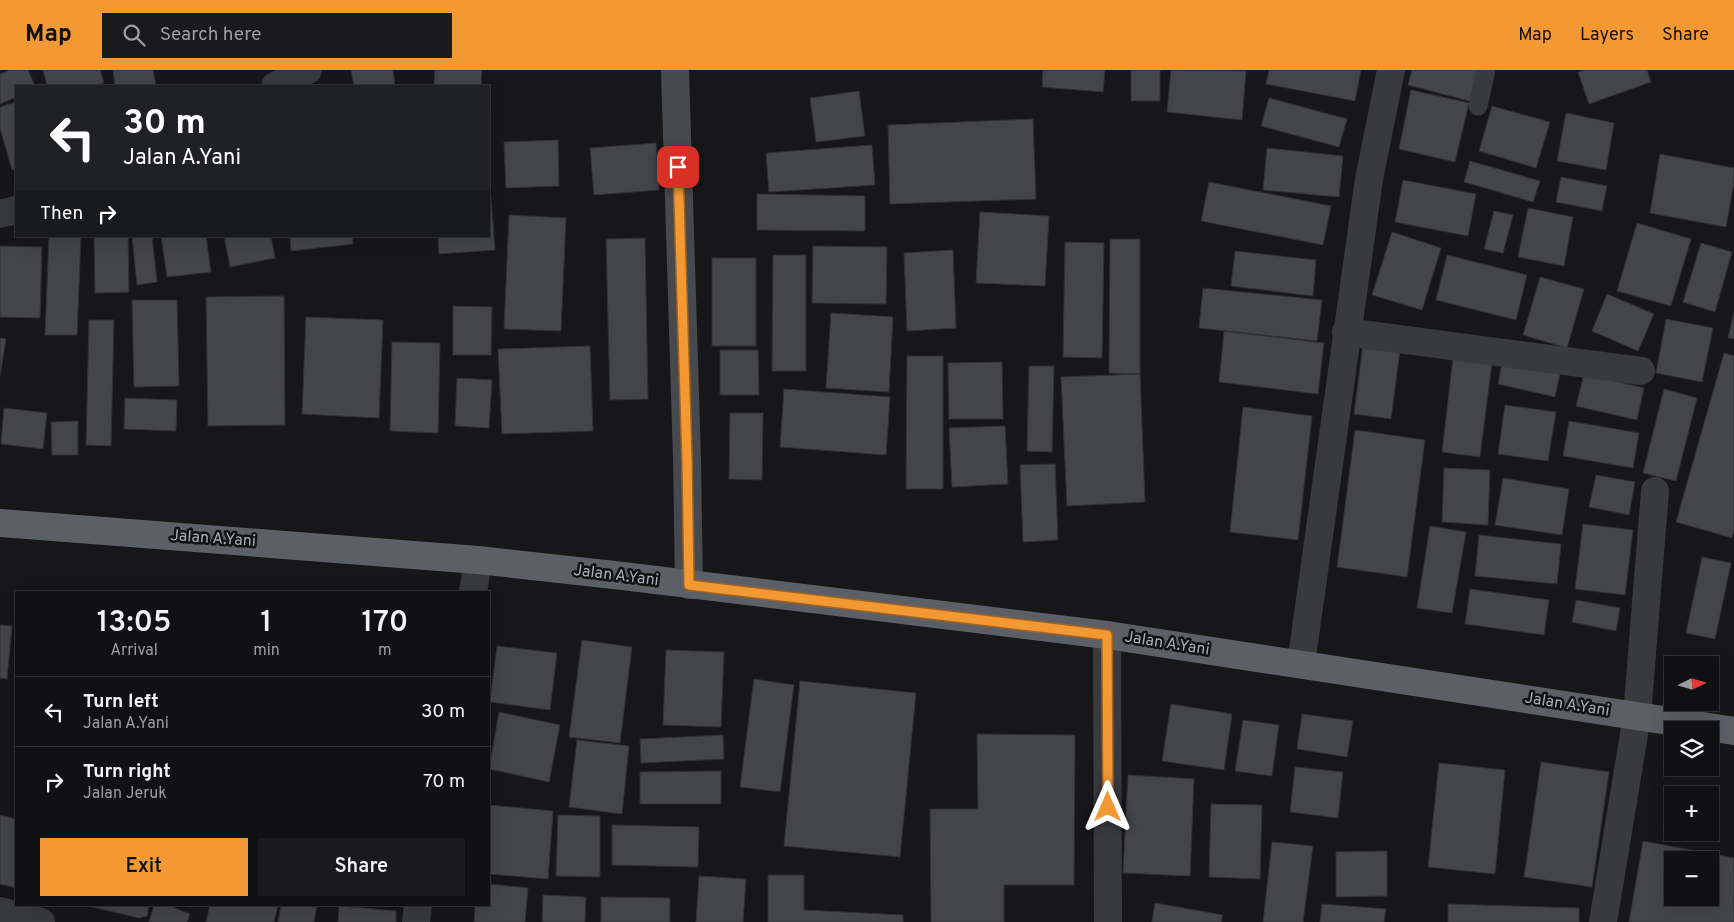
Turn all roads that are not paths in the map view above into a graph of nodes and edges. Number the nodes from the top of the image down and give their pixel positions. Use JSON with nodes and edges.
{"nodes":[{"id":1,"x":308,"y":70,"type":"edge"},
{"id":2,"x":675,"y":70,"type":"edge"},
{"id":3,"x":1391,"y":70,"type":"edge"},
{"id":4,"x":1486,"y":70,"type":"edge"},
{"id":5,"x":277,"y":85,"type":"edge"},
{"id":6,"x":1478,"y":106,"type":"dead end"},
{"id":7,"x":15,"y":210,"type":"edge"},
{"id":8,"x":0,"y":214,"type":"edge"},
{"id":9,"x":1346,"y":332,"type":"junction"},
{"id":10,"x":1641,"y":371,"type":"dead end"},
{"id":11,"x":1655,"y":491,"type":"dead end"},
{"id":12,"x":0,"y":523,"type":"edge"},
{"id":13,"x":478,"y":560,"type":"junction"},
{"id":14,"x":689,"y":585,"type":"junction"},
{"id":15,"x":473,"y":591,"type":"edge"},
{"id":16,"x":1107,"y":635,"type":"junction"},
{"id":17,"x":1301,"y":664,"type":"junction"},
{"id":18,"x":1636,"y":716,"type":"junction"},
{"id":19,"x":1734,"y":731,"type":"edge"},
{"id":20,"x":418,"y":906,"type":"edge"},
{"id":21,"x":0,"y":911,"type":"edge"},
{"id":22,"x":42,"y":922,"type":"edge"},
{"id":23,"x":416,"y":922,"type":"edge"},
{"id":24,"x":1108,"y":922,"type":"edge"},
{"id":25,"x":1603,"y":922,"type":"edge"}],
"edges":[{"from":1,"to":5,"type":"street"},
{"from":2,"to":14,"type":"main road"},
{"from":3,"to":9,"type":"street"},
{"from":4,"to":6,"type":"lane"},
{"from":7,"to":8,"type":"street"},
{"from":9,"to":10,"type":"street"},
{"from":9,"to":17,"type":"street"},
{"from":11,"to":18,"type":"street"},
{"from":12,"to":13,"type":"highway","name":"Jalan A.Yani"},
{"from":13,"to":14,"type":"highway","name":"Jalan A.Yani"},
{"from":13,"to":15,"type":"street"},
{"from":14,"to":16,"type":"highway","name":"Jalan A.Yani"},
{"from":16,"to":17,"type":"highway","name":"Jalan A.Yani"},
{"from":16,"to":24,"type":"street"},
{"from":17,"to":18,"type":"highway","name":"Jalan A.Yani"},
{"from":18,"to":19,"type":"highway","name":"Jalan A.Yani"},
{"from":18,"to":25,"type":"street"},
{"from":20,"to":23,"type":"street"},
{"from":21,"to":22,"type":"street"}]}
